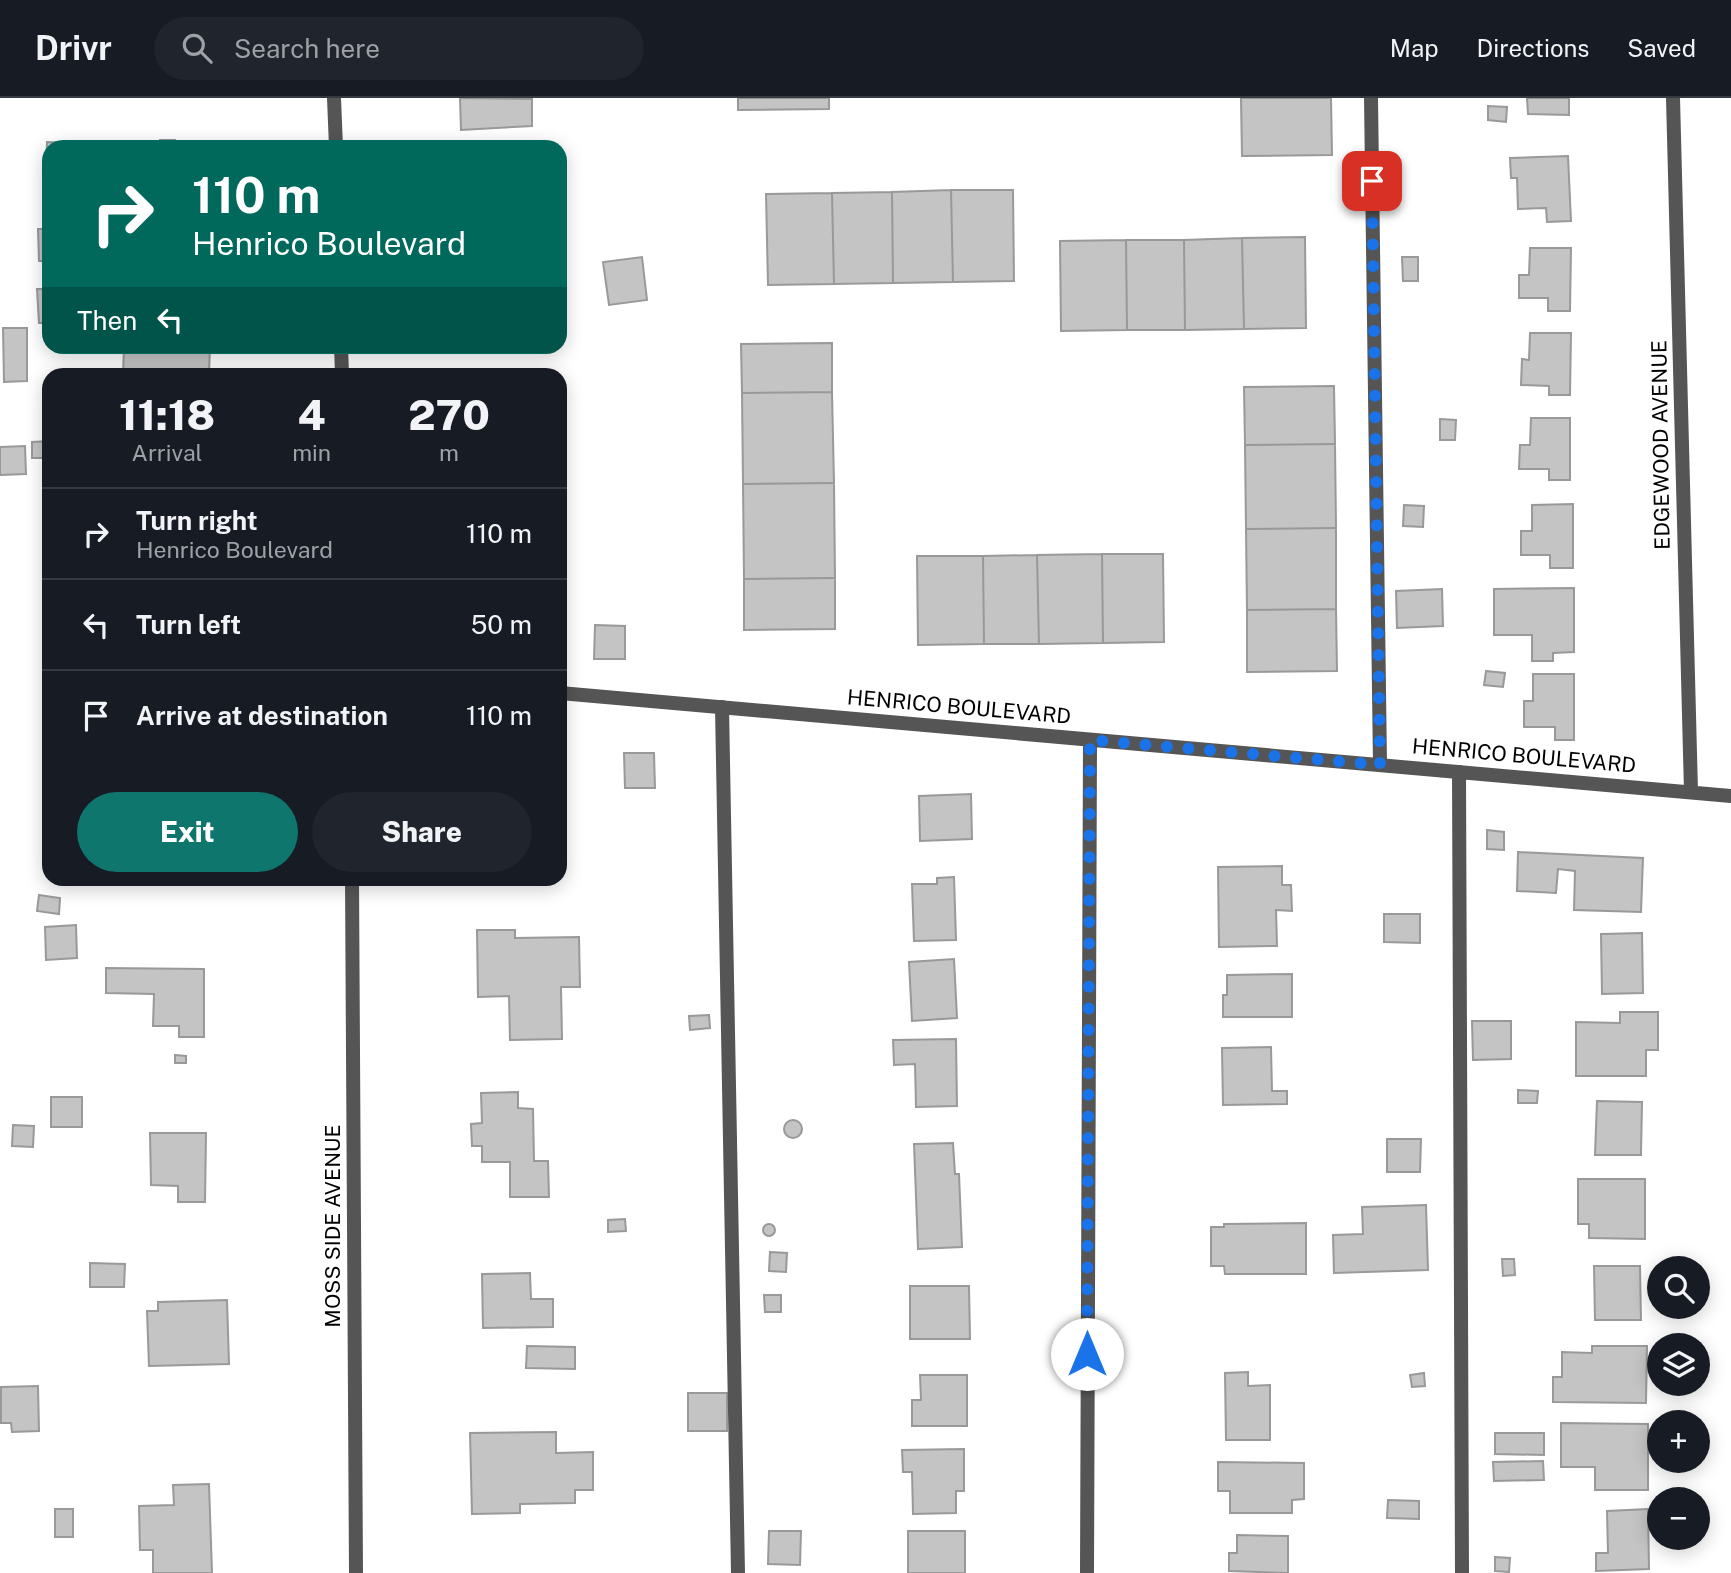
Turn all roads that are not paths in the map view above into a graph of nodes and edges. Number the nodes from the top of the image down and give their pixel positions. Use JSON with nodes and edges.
{"nodes":[{"id":1,"x":334,"y":98,"type":"edge"},
{"id":2,"x":1371,"y":98,"type":"edge"},
{"id":3,"x":1673,"y":98,"type":"edge"},
{"id":4,"x":336,"y":140,"type":"edge"},
{"id":5,"x":567,"y":694,"type":"edge"},
{"id":6,"x":722,"y":707,"type":"junction"},
{"id":7,"x":1090,"y":740,"type":"junction"},
{"id":8,"x":1380,"y":765,"type":"junction"},
{"id":9,"x":1459,"y":772,"type":"junction"},
{"id":10,"x":1691,"y":792,"type":"junction"},
{"id":11,"x":1731,"y":796,"type":"edge"},
{"id":12,"x":352,"y":886,"type":"edge"},
{"id":13,"x":356,"y":1573,"type":"edge"},
{"id":14,"x":738,"y":1573,"type":"edge"},
{"id":15,"x":1087,"y":1573,"type":"edge"},
{"id":16,"x":1461,"y":1573,"type":"edge"}],
"edges":[{"from":1,"to":4,"type":"street"},
{"from":2,"to":8,"type":"street"},
{"from":3,"to":10,"type":"street","name":"EDGEWOOD AVENUE"},
{"from":5,"to":6,"type":"street","name":"HENRICO BOULEVARD"},
{"from":6,"to":7,"type":"street","name":"HENRICO BOULEVARD"},
{"from":6,"to":14,"type":"street"},
{"from":7,"to":8,"type":"street","name":"HENRICO BOULEVARD"},
{"from":7,"to":15,"type":"street"},
{"from":8,"to":9,"type":"street","name":"HENRICO BOULEVARD"},
{"from":9,"to":10,"type":"street","name":"HENRICO BOULEVARD"},
{"from":9,"to":16,"type":"street"},
{"from":10,"to":11,"type":"street","name":"HENRICO BOULEVARD"},
{"from":12,"to":13,"type":"street","name":"MOSS SIDE AVENUE"}]}
